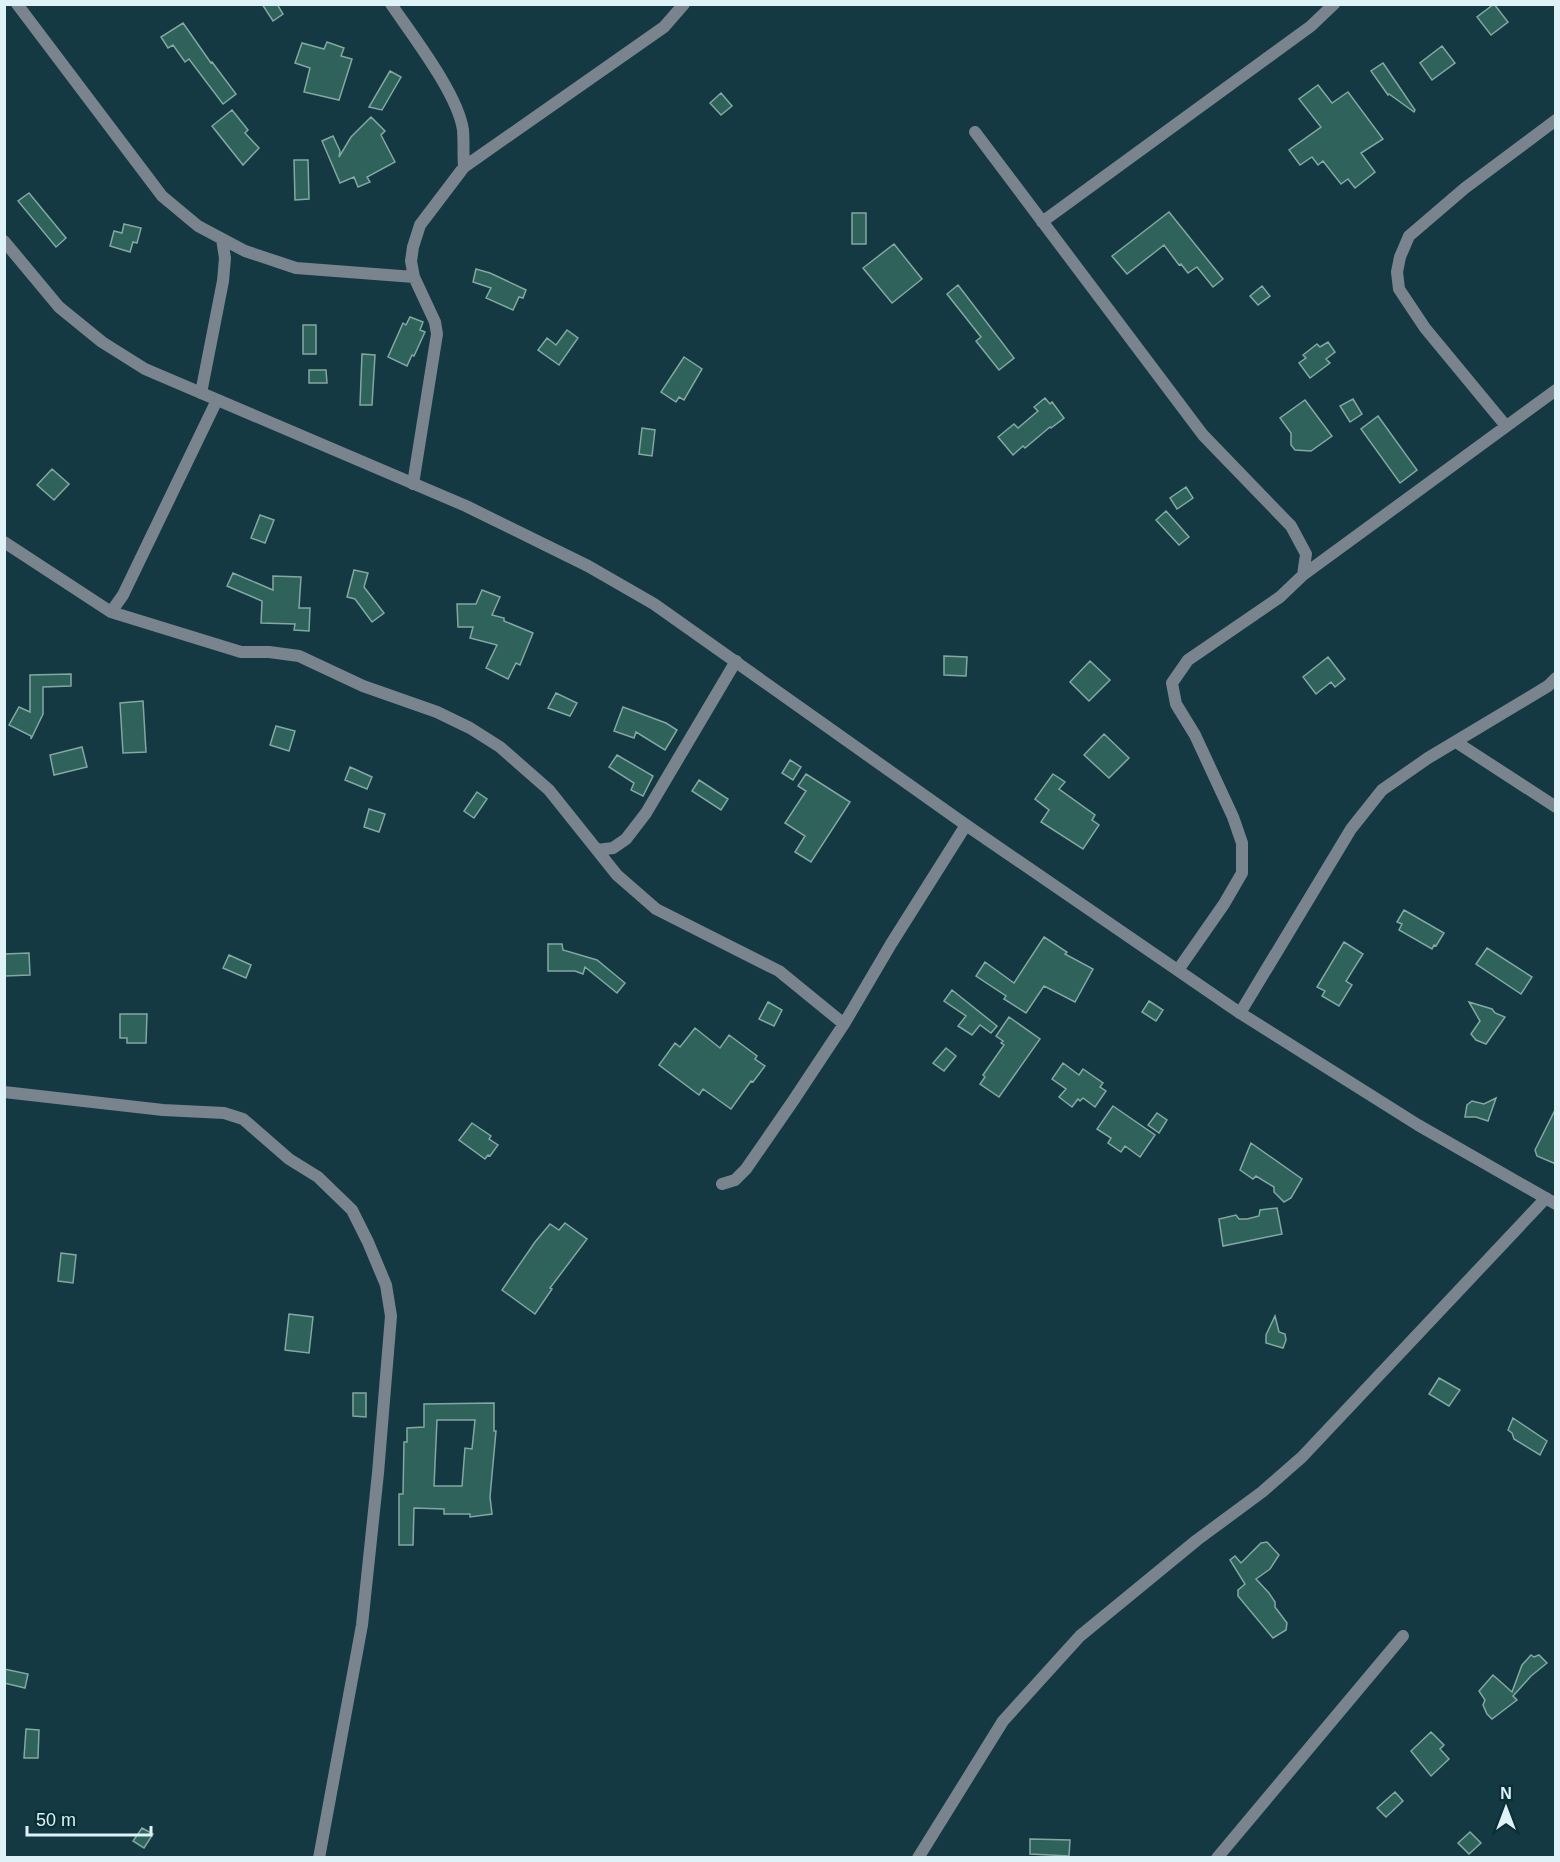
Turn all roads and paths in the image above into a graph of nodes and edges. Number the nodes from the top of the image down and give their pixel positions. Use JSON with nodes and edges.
{"nodes":[{"id":1,"x":17,"y":4,"type":"edge"},
{"id":2,"x":391,"y":4,"type":"edge"},
{"id":3,"x":684,"y":4,"type":"edge"},
{"id":4,"x":1334,"y":4,"type":"edge"},
{"id":5,"x":1556,"y":120,"type":"edge"},
{"id":6,"x":975,"y":132,"type":"dead end"},
{"id":7,"x":464,"y":167,"type":"junction"},
{"id":8,"x":1042,"y":222,"type":"junction"},
{"id":9,"x":222,"y":239,"type":"junction"},
{"id":10,"x":4,"y":241,"type":"edge"},
{"id":11,"x":414,"y":277,"type":"junction"},
{"id":12,"x":1556,"y":390,"type":"edge"},
{"id":13,"x":201,"y":393,"type":"junction"},
{"id":14,"x":217,"y":400,"type":"junction"},
{"id":15,"x":1506,"y":426,"type":"junction"},
{"id":16,"x":413,"y":484,"type":"junction"},
{"id":17,"x":4,"y":542,"type":"edge"},
{"id":18,"x":1304,"y":575,"type":"junction"},
{"id":19,"x":111,"y":612,"type":"junction"},
{"id":20,"x":736,"y":661,"type":"junction"},
{"id":21,"x":1556,"y":678,"type":"edge"},
{"id":22,"x":1456,"y":742,"type":"junction"},
{"id":23,"x":1556,"y":807,"type":"edge"},
{"id":24,"x":966,"y":825,"type":"junction"},
{"id":25,"x":597,"y":850,"type":"junction"},
{"id":26,"x":1178,"y":970,"type":"junction"},
{"id":27,"x":1240,"y":1013,"type":"junction"},
{"id":28,"x":844,"y":1024,"type":"junction"},
{"id":29,"x":4,"y":1092,"type":"edge"},
{"id":30,"x":722,"y":1184,"type":"dead end"},
{"id":31,"x":1551,"y":1201,"type":"edge"},
{"id":32,"x":1403,"y":1636,"type":"dead end"},
{"id":33,"x":319,"y":1857,"type":"edge"},
{"id":34,"x":918,"y":1857,"type":"edge"},
{"id":35,"x":1217,"y":1857,"type":"edge"}],
"edges":[{"from":1,"to":9,"type":"street"},
{"from":2,"to":7,"type":"street"},
{"from":3,"to":7,"type":"street"},
{"from":4,"to":8,"type":"street"},
{"from":5,"to":15,"type":"street"},
{"from":6,"to":8,"type":"street"},
{"from":7,"to":11,"type":"street"},
{"from":8,"to":18,"type":"street"},
{"from":9,"to":11,"type":"street"},
{"from":9,"to":13,"type":"street"},
{"from":10,"to":13,"type":"street"},
{"from":11,"to":16,"type":"street"},
{"from":12,"to":15,"type":"street"},
{"from":13,"to":14,"type":"street"},
{"from":14,"to":16,"type":"street"},
{"from":14,"to":19,"type":"street"},
{"from":15,"to":18,"type":"street"},
{"from":16,"to":20,"type":"street"},
{"from":17,"to":19,"type":"street"},
{"from":18,"to":26,"type":"street"},
{"from":19,"to":25,"type":"street"},
{"from":20,"to":24,"type":"street"},
{"from":20,"to":25,"type":"street"},
{"from":21,"to":22,"type":"street"},
{"from":22,"to":23,"type":"street"},
{"from":22,"to":27,"type":"street"},
{"from":24,"to":26,"type":"street"},
{"from":24,"to":28,"type":"street"},
{"from":25,"to":28,"type":"street"},
{"from":26,"to":27,"type":"street"},
{"from":27,"to":31,"type":"street"},
{"from":28,"to":30,"type":"street"},
{"from":29,"to":33,"type":"street"},
{"from":31,"to":34,"type":"street"},
{"from":32,"to":35,"type":"street"}]}
